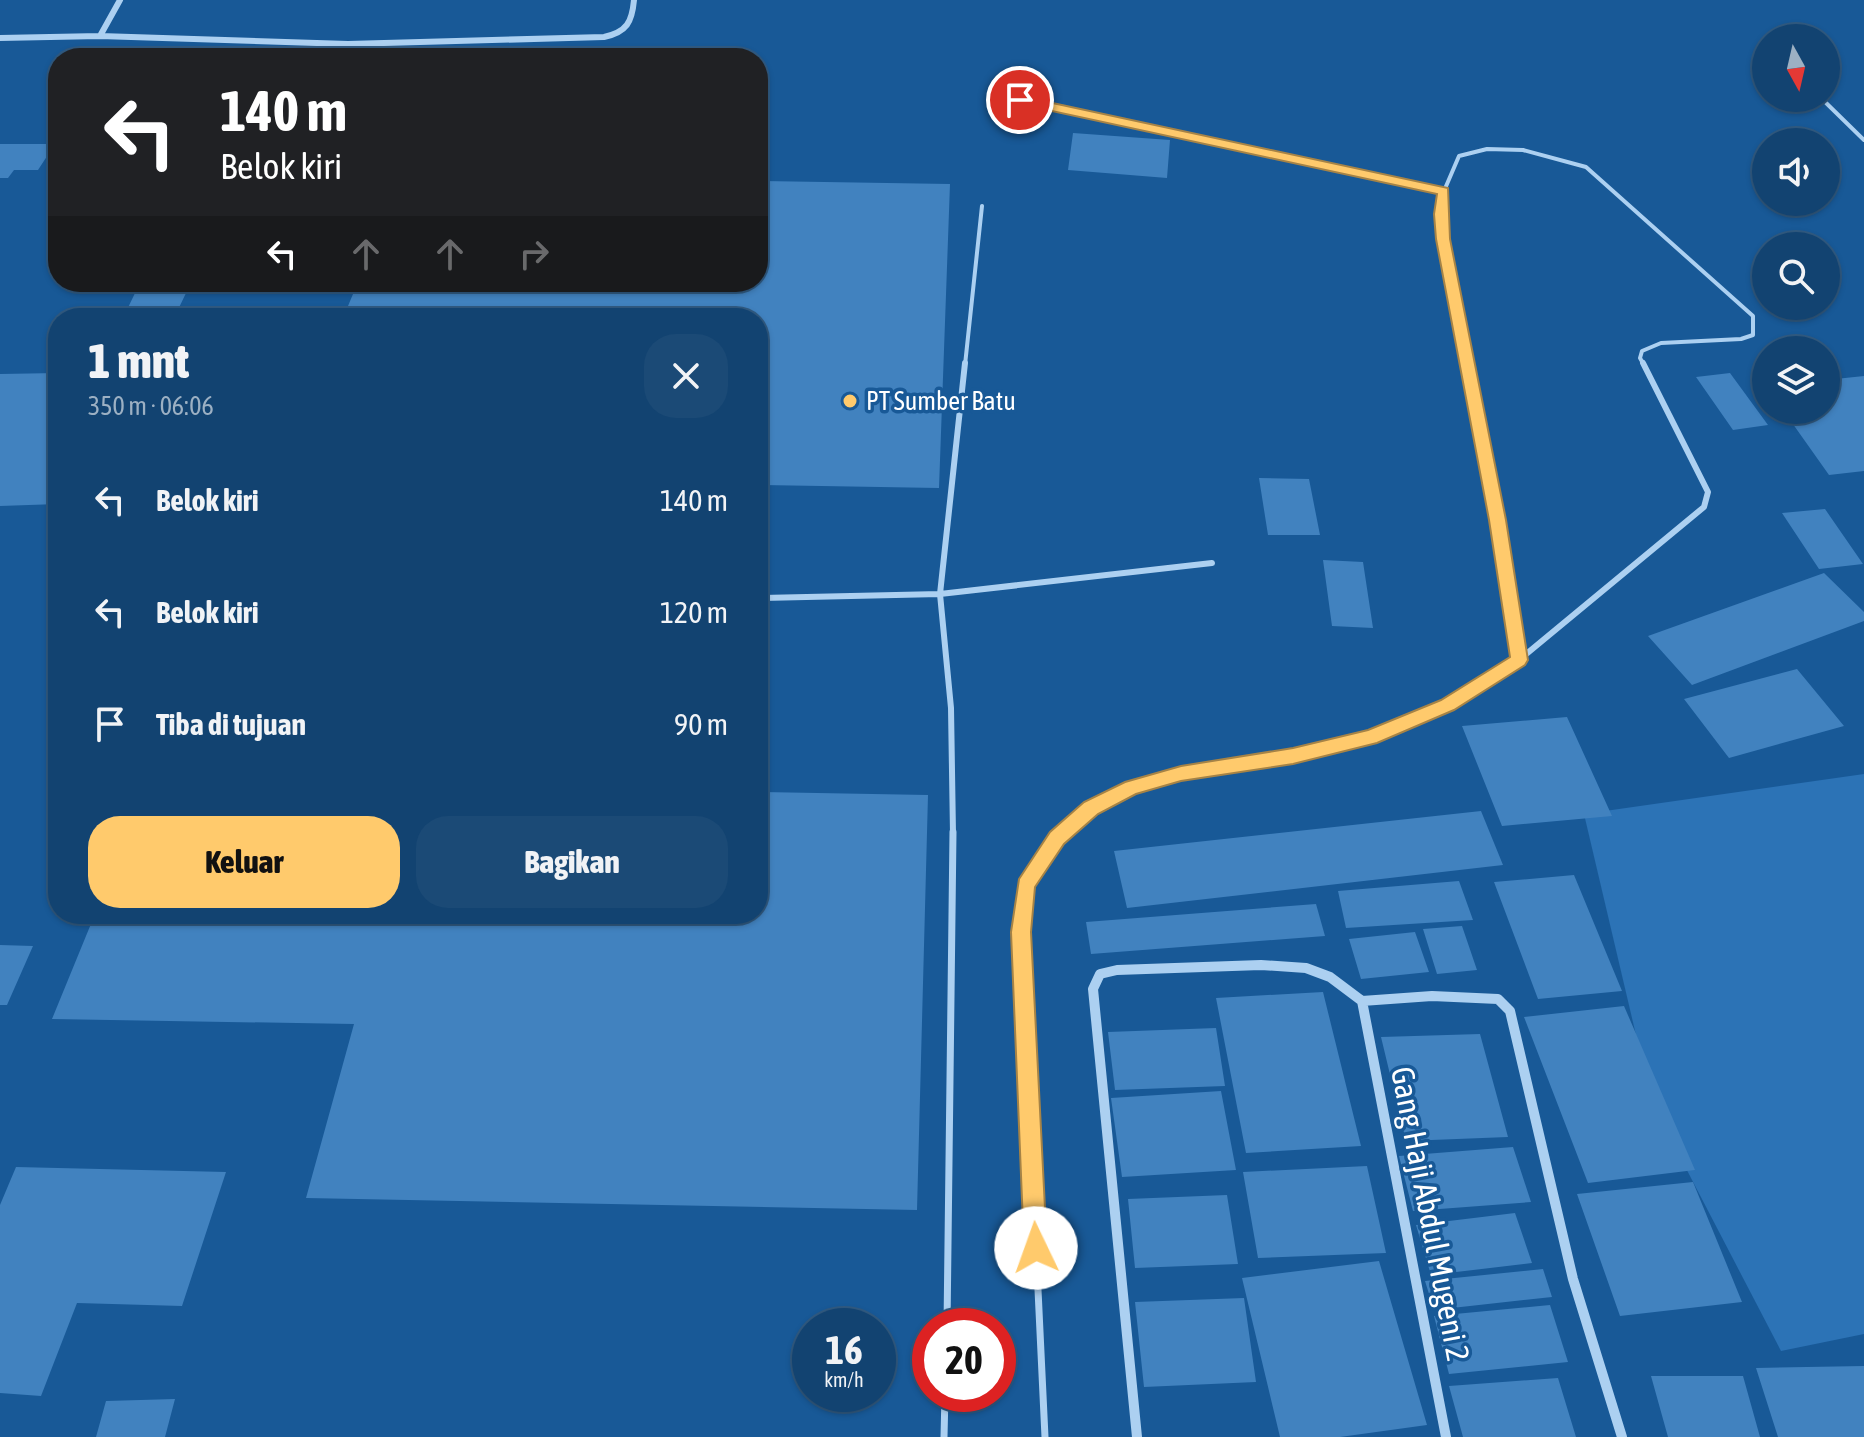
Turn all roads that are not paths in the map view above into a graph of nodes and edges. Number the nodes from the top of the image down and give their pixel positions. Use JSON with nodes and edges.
{"nodes":[{"id":1,"x":120,"y":0,"type":"edge"},
{"id":2,"x":634,"y":0,"type":"edge"},
{"id":3,"x":100,"y":36,"type":"junction"},
{"id":4,"x":0,"y":38,"type":"edge"},
{"id":5,"x":1020,"y":100,"type":"dead end"},
{"id":6,"x":1835,"y":112,"type":"edge"},
{"id":7,"x":1864,"y":140,"type":"edge"},
{"id":8,"x":1444,"y":191,"type":"junction"},
{"id":9,"x":982,"y":206,"type":"dead end"},
{"id":10,"x":1212,"y":563,"type":"dead end"},
{"id":11,"x":940,"y":594,"type":"junction"},
{"id":12,"x":768,"y":598,"type":"edge"},
{"id":13,"x":1519,"y":660,"type":"junction"},
{"id":14,"x":1362,"y":1001,"type":"junction"},
{"id":15,"x":947,"y":1308,"type":"edge"},
{"id":16,"x":945,"y":1412,"type":"edge"},
{"id":17,"x":944,"y":1437,"type":"edge"},
{"id":18,"x":1045,"y":1437,"type":"edge"},
{"id":19,"x":1137,"y":1437,"type":"edge"},
{"id":20,"x":1446,"y":1437,"type":"edge"},
{"id":21,"x":1622,"y":1437,"type":"edge"}],
"edges":[{"from":1,"to":3,"type":"street"},
{"from":2,"to":3,"type":"street"},
{"from":3,"to":4,"type":"street"},
{"from":5,"to":8,"type":"lane"},
{"from":6,"to":7,"type":"lane"},
{"from":8,"to":13,"type":"lane"},
{"from":8,"to":13,"type":"lane"},
{"from":9,"to":11,"type":"lane"},
{"from":10,"to":11,"type":"lane"},
{"from":11,"to":12,"type":"lane"},
{"from":11,"to":15,"type":"lane"},
{"from":13,"to":18,"type":"lane"},
{"from":14,"to":19,"type":"street"},
{"from":14,"to":20,"type":"street","name":"Gang Haji Abdul Mugeni 2"},
{"from":14,"to":21,"type":"street"},
{"from":16,"to":17,"type":"lane"}]}
